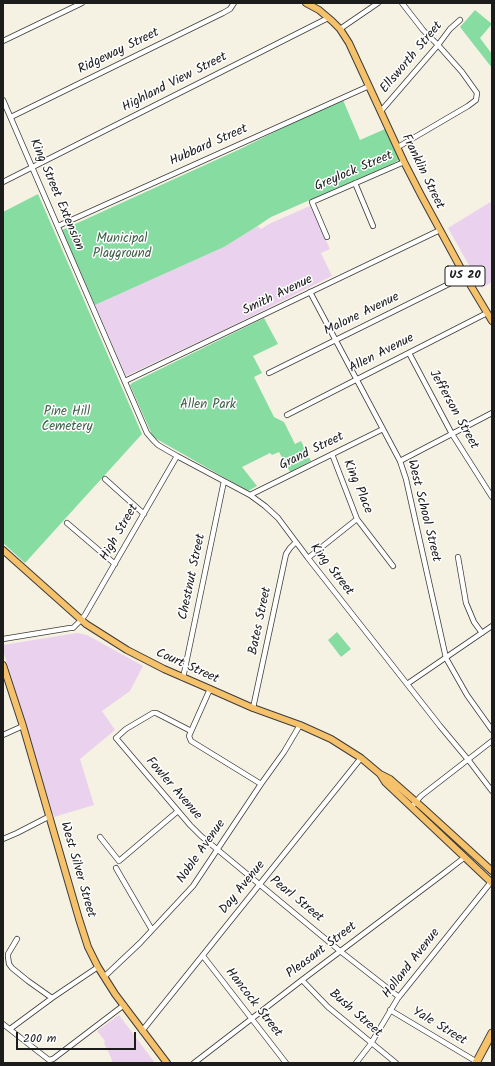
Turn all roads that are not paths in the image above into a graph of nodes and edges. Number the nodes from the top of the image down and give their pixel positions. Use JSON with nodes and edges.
{"nodes":[{"id":1,"x":82,"y":3,"type":"edge"},
{"id":2,"x":234,"y":3,"type":"edge"},
{"id":3,"x":307,"y":3,"type":"edge"},
{"id":4,"x":378,"y":3,"type":"edge"},
{"id":5,"x":402,"y":3,"type":"edge"},
{"id":6,"x":328,"y":18,"type":"junction"},
{"id":7,"x":460,"y":20,"type":"dead end"},
{"id":8,"x":340,"y":29,"type":"junction"},
{"id":9,"x":3,"y":41,"type":"edge"},
{"id":10,"x":438,"y":45,"type":"junction"},
{"id":11,"x":369,"y":86,"type":"junction"},
{"id":12,"x":3,"y":100,"type":"edge"},
{"id":13,"x":381,"y":111,"type":"junction"},
{"id":14,"x":10,"y":117,"type":"junction"},
{"id":15,"x":398,"y":147,"type":"junction"},
{"id":16,"x":404,"y":162,"type":"junction"},
{"id":17,"x":32,"y":167,"type":"junction"},
{"id":18,"x":3,"y":182,"type":"edge"},
{"id":19,"x":355,"y":183,"type":"junction"},
{"id":20,"x":58,"y":226,"type":"junction"},
{"id":21,"x":374,"y":226,"type":"dead end"},
{"id":22,"x":440,"y":230,"type":"junction"},
{"id":23,"x":327,"y":237,"type":"dead end"},
{"id":24,"x":464,"y":276,"type":"junction"},
{"id":25,"x":310,"y":292,"type":"junction"},
{"id":26,"x":487,"y":313,"type":"junction"},
{"id":27,"x":492,"y":320,"type":"edge"},
{"id":28,"x":336,"y":340,"type":"junction"},
{"id":29,"x":409,"y":353,"type":"junction"},
{"id":30,"x":269,"y":373,"type":"dead end"},
{"id":31,"x":356,"y":380,"type":"junction"},
{"id":32,"x":125,"y":381,"type":"junction"},
{"id":33,"x":492,"y":413,"type":"edge"},
{"id":34,"x":287,"y":415,"type":"dead end"},
{"id":35,"x":383,"y":429,"type":"junction"},
{"id":36,"x":146,"y":431,"type":"joint"},
{"id":37,"x":452,"y":434,"type":"junction"},
{"id":38,"x":332,"y":454,"type":"junction"},
{"id":39,"x":177,"y":456,"type":"junction"},
{"id":40,"x":400,"y":461,"type":"junction"},
{"id":41,"x":105,"y":479,"type":"dead end"},
{"id":42,"x":224,"y":481,"type":"junction"},
{"id":43,"x":250,"y":495,"type":"junction"},
{"id":44,"x":492,"y":497,"type":"edge"},
{"id":45,"x":144,"y":514,"type":"junction"},
{"id":46,"x":357,"y":519,"type":"junction"},
{"id":47,"x":67,"y":523,"type":"dead end"},
{"id":48,"x":296,"y":542,"type":"junction"},
{"id":49,"x":3,"y":550,"type":"edge"},
{"id":50,"x":458,"y":556,"type":"dead end"},
{"id":51,"x":308,"y":558,"type":"junction"},
{"id":52,"x":115,"y":564,"type":"junction"},
{"id":53,"x":393,"y":566,"type":"dead end"},
{"id":54,"x":81,"y":620,"type":"junction"},
{"id":55,"x":492,"y":626,"type":"edge"},
{"id":56,"x":482,"y":633,"type":"junction"},
{"id":57,"x":3,"y":639,"type":"edge"},
{"id":58,"x":446,"y":658,"type":"junction"},
{"id":59,"x":3,"y":665,"type":"edge"},
{"id":60,"x":183,"y":678,"type":"junction"},
{"id":61,"x":407,"y":684,"type":"junction"},
{"id":62,"x":210,"y":689,"type":"junction"},
{"id":63,"x":254,"y":708,"type":"junction"},
{"id":64,"x":300,"y":725,"type":"junction"},
{"id":65,"x":23,"y":726,"type":"junction"},
{"id":66,"x":492,"y":730,"type":"edge"},
{"id":67,"x":191,"y":731,"type":"junction"},
{"id":68,"x":3,"y":735,"type":"edge"},
{"id":69,"x":492,"y":741,"type":"edge"},
{"id":70,"x":361,"y":758,"type":"junction"},
{"id":71,"x":468,"y":760,"type":"junction"},
{"id":72,"x":261,"y":784,"type":"junction"},
{"id":73,"x":492,"y":791,"type":"edge"},
{"id":74,"x":414,"y":804,"type":"junction"},
{"id":75,"x":178,"y":812,"type":"junction"},
{"id":76,"x":50,"y":816,"type":"junction"},
{"id":77,"x":444,"y":827,"type":"junction"},
{"id":78,"x":438,"y":833,"type":"junction"},
{"id":79,"x":100,"y":837,"type":"dead end"},
{"id":80,"x":3,"y":839,"type":"edge"},
{"id":81,"x":218,"y":850,"type":"junction"},
{"id":82,"x":470,"y":852,"type":"junction"},
{"id":83,"x":465,"y":857,"type":"junction"},
{"id":84,"x":116,"y":868,"type":"dead end"},
{"id":85,"x":492,"y":871,"type":"edge"},
{"id":86,"x":492,"y":882,"type":"edge"},
{"id":87,"x":260,"y":885,"type":"junction"},
{"id":88,"x":152,"y":930,"type":"junction"},
{"id":89,"x":16,"y":939,"type":"dead end"},
{"id":90,"x":340,"y":951,"type":"junction"},
{"id":91,"x":203,"y":956,"type":"junction"},
{"id":92,"x":98,"y":967,"type":"junction"},
{"id":93,"x":104,"y":977,"type":"junction"},
{"id":94,"x":302,"y":980,"type":"junction"},
{"id":95,"x":399,"y":997,"type":"junction"},
{"id":96,"x":52,"y":998,"type":"junction"},
{"id":97,"x":124,"y":1005,"type":"junction"},
{"id":98,"x":390,"y":1010,"type":"junction"},
{"id":99,"x":251,"y":1018,"type":"junction"},
{"id":100,"x":3,"y":1024,"type":"edge"},
{"id":101,"x":10,"y":1029,"type":"junction"},
{"id":102,"x":142,"y":1031,"type":"junction"},
{"id":103,"x":492,"y":1033,"type":"edge"},
{"id":104,"x":371,"y":1043,"type":"junction"},
{"id":105,"x":167,"y":1063,"type":"edge"},
{"id":106,"x":194,"y":1063,"type":"edge"},
{"id":107,"x":286,"y":1063,"type":"edge"},
{"id":108,"x":356,"y":1063,"type":"edge"},
{"id":109,"x":396,"y":1063,"type":"edge"},
{"id":110,"x":477,"y":1063,"type":"edge"}],
"edges":[{"from":1,"to":9,"type":"street"},
{"from":2,"to":14,"type":"street","name":"Ridgeway Street"},
{"from":3,"to":6,"type":"main road","number":"US 20"},
{"from":4,"to":8,"type":"street"},
{"from":5,"to":10,"type":"street"},
{"from":6,"to":8,"type":"main road","number":"US 20"},
{"from":6,"to":17,"type":"street","name":"Highland View Street"},
{"from":7,"to":10,"type":"street","name":"Ellsworth Street"},
{"from":8,"to":11,"type":"main road","name":"Franklin Street","number":"US 20"},
{"from":10,"to":13,"type":"street","name":"Ellsworth Street"},
{"from":10,"to":15,"type":"street"},
{"from":11,"to":13,"type":"main road","name":"Franklin Street","number":"US 20"},
{"from":11,"to":20,"type":"street","name":"Hubbard Street"},
{"from":12,"to":14,"type":"street","name":"King Street Extension"},
{"from":13,"to":15,"type":"main road","name":"Franklin Street","number":"US 20"},
{"from":14,"to":17,"type":"street","name":"King Street Extension"},
{"from":15,"to":16,"type":"main road","name":"Franklin Street","number":"US 20"},
{"from":16,"to":19,"type":"street","name":"Greylock Street"},
{"from":16,"to":22,"type":"main road","name":"Franklin Street","number":"US 20"},
{"from":17,"to":18,"type":"street","name":"Highland View Street"},
{"from":17,"to":20,"type":"street","name":"King Street Extension"},
{"from":19,"to":21,"type":"street"},
{"from":19,"to":23,"type":"street","name":"Greylock Street"},
{"from":20,"to":32,"type":"street","name":"King Street Extension"},
{"from":22,"to":24,"type":"main road","name":"Franklin Street","number":"US 20"},
{"from":22,"to":25,"type":"street","name":"Smith Avenue"},
{"from":24,"to":26,"type":"main road","name":"Franklin Street","number":"US 20"},
{"from":24,"to":28,"type":"street","name":"Malone Avenue"},
{"from":25,"to":28,"type":"street","name":"West School Street"},
{"from":25,"to":32,"type":"street","name":"Smith Avenue"},
{"from":26,"to":27,"type":"main road","name":"Franklin Street","number":"US 20"},
{"from":26,"to":29,"type":"street","name":"Allen Avenue"},
{"from":28,"to":30,"type":"street","name":"Malone Avenue"},
{"from":28,"to":31,"type":"street","name":"West School Street"},
{"from":29,"to":31,"type":"street","name":"Allen Avenue"},
{"from":29,"to":37,"type":"street","name":"Jefferson Street"},
{"from":31,"to":34,"type":"street","name":"Allen Avenue"},
{"from":31,"to":35,"type":"street","name":"West School Street"},
{"from":32,"to":36,"type":"street","name":"King Street Extension"},
{"from":33,"to":37,"type":"street"},
{"from":35,"to":38,"type":"street","name":"Grand Street"},
{"from":35,"to":40,"type":"street","name":"West School Street"},
{"from":36,"to":39,"type":"street","name":"King Street"},
{"from":37,"to":40,"type":"street"},
{"from":37,"to":44,"type":"street","name":"Jefferson Street"},
{"from":38,"to":43,"type":"street","name":"Grand Street"},
{"from":38,"to":46,"type":"street","name":"King Place"},
{"from":39,"to":42,"type":"street","name":"King Street"},
{"from":39,"to":45,"type":"street","name":"High Street"},
{"from":40,"to":58,"type":"street","name":"West School Street"},
{"from":41,"to":45,"type":"street"},
{"from":42,"to":43,"type":"street","name":"King Street"},
{"from":42,"to":60,"type":"street","name":"Chestnut Street"},
{"from":43,"to":48,"type":"street","name":"King Street"},
{"from":45,"to":52,"type":"street","name":"High Street"},
{"from":46,"to":51,"type":"street"},
{"from":46,"to":53,"type":"street","name":"King Place"},
{"from":47,"to":52,"type":"street"},
{"from":48,"to":51,"type":"street","name":"King Street"},
{"from":48,"to":63,"type":"street","name":"Bates Street"},
{"from":49,"to":54,"type":"main road","name":"Court Street"},
{"from":50,"to":56,"type":"street"},
{"from":51,"to":61,"type":"street","name":"King Street"},
{"from":52,"to":54,"type":"street","name":"High Street"},
{"from":54,"to":57,"type":"street"},
{"from":54,"to":60,"type":"main road","name":"Court Street"},
{"from":55,"to":56,"type":"street"},
{"from":56,"to":58,"type":"street"},
{"from":58,"to":61,"type":"street"},
{"from":58,"to":66,"type":"street","name":"West School Street"},
{"from":59,"to":65,"type":"main road","name":"West Silver Street"},
{"from":60,"to":62,"type":"main road","name":"Court Street"},
{"from":61,"to":71,"type":"street","name":"King Street"},
{"from":62,"to":63,"type":"main road","name":"Court Street"},
{"from":62,"to":67,"type":"street"},
{"from":63,"to":64,"type":"main road","name":"Court Street"},
{"from":64,"to":70,"type":"main road","name":"Court Street"},
{"from":64,"to":72,"type":"street","name":"Noble Avenue"},
{"from":65,"to":68,"type":"street"},
{"from":65,"to":76,"type":"main road","name":"West Silver Street"},
{"from":67,"to":72,"type":"street"},
{"from":67,"to":75,"type":"street","name":"Fowler Avenue"},
{"from":69,"to":71,"type":"street"},
{"from":70,"to":74,"type":"main road","name":"Court Street"},
{"from":70,"to":87,"type":"street","name":"Day Avenue"},
{"from":71,"to":73,"type":"street","name":"King Street"},
{"from":71,"to":74,"type":"street"},
{"from":72,"to":81,"type":"street","name":"Noble Avenue"},
{"from":74,"to":77,"type":"main road","name":"Court Street"},
{"from":74,"to":78,"type":"main road","name":"Court Street"},
{"from":75,"to":79,"type":"street"},
{"from":75,"to":81,"type":"street","name":"Fowler Avenue"},
{"from":76,"to":80,"type":"street"},
{"from":76,"to":92,"type":"main road","name":"West Silver Street"},
{"from":77,"to":78,"type":"main road"},
{"from":77,"to":82,"type":"main road","name":"Court Street"},
{"from":78,"to":83,"type":"main road","name":"Court Street"},
{"from":81,"to":87,"type":"street","name":"Pearl Street"},
{"from":81,"to":88,"type":"street","name":"Noble Avenue"},
{"from":82,"to":83,"type":"main road"},
{"from":82,"to":85,"type":"main road","name":"Court Street"},
{"from":83,"to":86,"type":"main road","name":"Court Street"},
{"from":83,"to":90,"type":"street","name":"Pleasant Street"},
{"from":84,"to":88,"type":"street"},
{"from":86,"to":95,"type":"street","name":"Holland Avenue"},
{"from":87,"to":90,"type":"street","name":"Pearl Street"},
{"from":87,"to":91,"type":"street","name":"Day Avenue"},
{"from":88,"to":93,"type":"street","name":"Noble Avenue"},
{"from":89,"to":96,"type":"street"},
{"from":90,"to":94,"type":"street","name":"Pleasant Street"},
{"from":90,"to":95,"type":"street","name":"Pearl Street"},
{"from":91,"to":99,"type":"street","name":"Hancock Street"},
{"from":91,"to":102,"type":"street","name":"Day Avenue"},
{"from":92,"to":93,"type":"main road","name":"West Silver Street"},
{"from":92,"to":96,"type":"street"},
{"from":93,"to":97,"type":"main road","name":"West Silver Street"},
{"from":94,"to":99,"type":"street","name":"Pleasant Street"},
{"from":94,"to":104,"type":"street","name":"Bush Street"},
{"from":95,"to":98,"type":"street","name":"Holland Avenue"},
{"from":96,"to":101,"type":"street"},
{"from":97,"to":101,"type":"street"},
{"from":97,"to":102,"type":"main road","name":"West Silver Street"},
{"from":98,"to":104,"type":"street","name":"Holland Avenue"},
{"from":98,"to":110,"type":"street","name":"Yale Street"},
{"from":99,"to":106,"type":"street","name":"Pleasant Street"},
{"from":99,"to":107,"type":"street","name":"Hancock Street"},
{"from":100,"to":101,"type":"street"},
{"from":102,"to":105,"type":"main road","name":"West Silver Street"},
{"from":103,"to":110,"type":"highway"},
{"from":104,"to":108,"type":"street","name":"Holland Avenue"},
{"from":104,"to":109,"type":"street","name":"Bush Street"}]}
